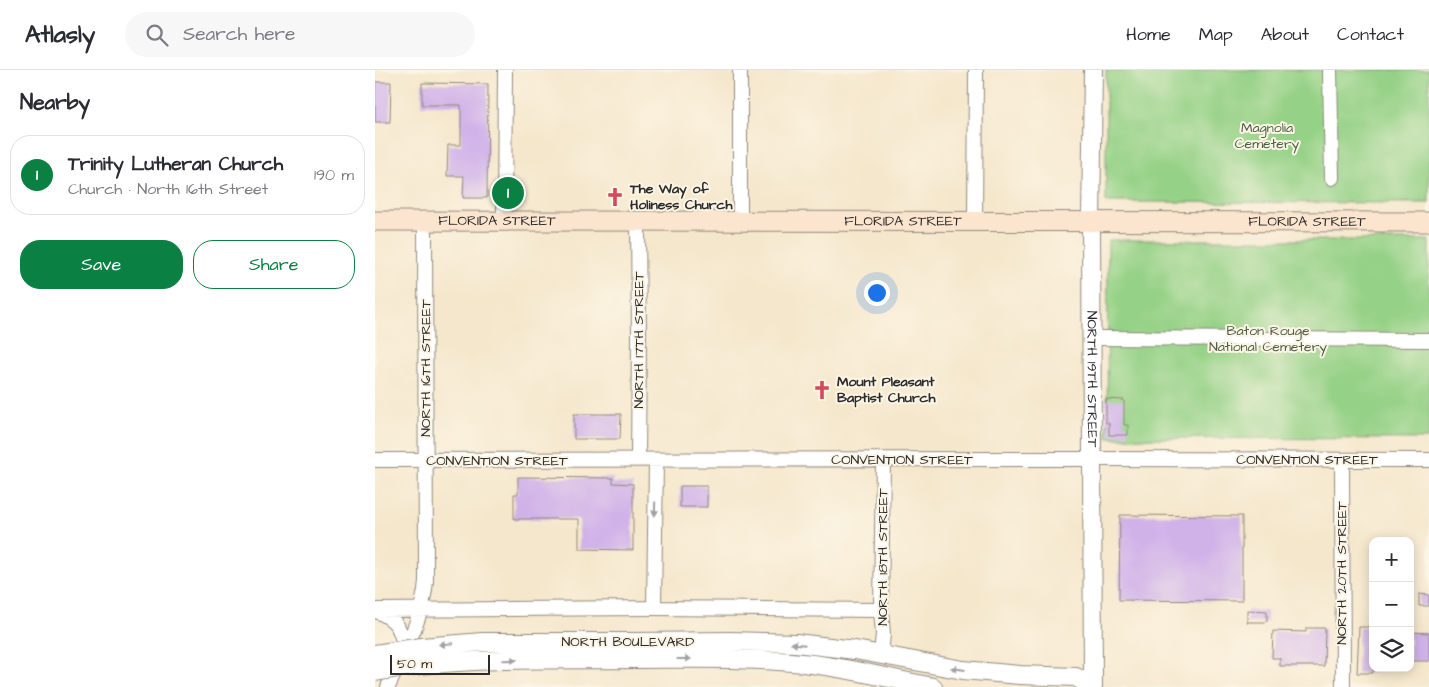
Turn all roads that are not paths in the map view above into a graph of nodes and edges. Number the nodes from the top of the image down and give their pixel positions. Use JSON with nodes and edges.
{"nodes":[{"id":1,"x":505,"y":70,"type":"edge"},
{"id":2,"x":740,"y":70,"type":"edge"},
{"id":3,"x":976,"y":70,"type":"edge"},
{"id":4,"x":1093,"y":70,"type":"edge"},
{"id":5,"x":1330,"y":70,"type":"edge"},
{"id":6,"x":1332,"y":178,"type":"dead end"},
{"id":7,"x":375,"y":221,"type":"edge"},
{"id":8,"x":425,"y":221,"type":"junction"},
{"id":9,"x":504,"y":221,"type":"junction"},
{"id":10,"x":638,"y":221,"type":"junction"},
{"id":11,"x":740,"y":221,"type":"junction"},
{"id":12,"x":975,"y":222,"type":"junction"},
{"id":13,"x":1091,"y":222,"type":"junction"},
{"id":14,"x":1429,"y":222,"type":"edge"},
{"id":15,"x":1091,"y":338,"type":"junction"},
{"id":16,"x":1429,"y":340,"type":"edge"},
{"id":17,"x":1092,"y":459,"type":"junction"},
{"id":18,"x":375,"y":460,"type":"edge"},
{"id":19,"x":638,"y":460,"type":"junction"},
{"id":20,"x":656,"y":460,"type":"junction"},
{"id":21,"x":883,"y":460,"type":"junction"},
{"id":22,"x":1342,"y":460,"type":"junction"},
{"id":23,"x":1429,"y":460,"type":"edge"},
{"id":24,"x":427,"y":461,"type":"junction"},
{"id":25,"x":654,"y":608,"type":"junction"},
{"id":26,"x":421,"y":609,"type":"junction"},
{"id":27,"x":881,"y":610,"type":"junction"},
{"id":28,"x":375,"y":611,"type":"edge"},
{"id":29,"x":404,"y":651,"type":"junction"},
{"id":30,"x":375,"y":654,"type":"edge"},
{"id":31,"x":881,"y":655,"type":"junction"},
{"id":32,"x":375,"y":672,"type":"edge"},
{"id":33,"x":880,"y":682,"type":"edge"},
{"id":34,"x":388,"y":687,"type":"edge"},
{"id":35,"x":933,"y":687,"type":"edge"},
{"id":36,"x":1092,"y":687,"type":"edge"},
{"id":37,"x":1343,"y":687,"type":"edge"}],
"edges":[{"from":1,"to":9,"type":"street"},
{"from":2,"to":11,"type":"street"},
{"from":3,"to":12,"type":"street"},
{"from":4,"to":13,"type":"street","name":"NORTH 19TH STREET"},
{"from":5,"to":6,"type":"street"},
{"from":7,"to":8,"type":"main road","name":"FLORIDA STREET"},
{"from":8,"to":9,"type":"main road","name":"FLORIDA STREET"},
{"from":8,"to":24,"type":"street","name":"NORTH 16TH STREET"},
{"from":9,"to":10,"type":"main road","name":"FLORIDA STREET"},
{"from":10,"to":11,"type":"main road","name":"FLORIDA STREET"},
{"from":10,"to":19,"type":"street","name":"NORTH 17TH STREET"},
{"from":11,"to":12,"type":"main road","name":"FLORIDA STREET"},
{"from":12,"to":13,"type":"main road","name":"FLORIDA STREET"},
{"from":13,"to":14,"type":"main road","name":"FLORIDA STREET"},
{"from":13,"to":15,"type":"street","name":"NORTH 19TH STREET"},
{"from":15,"to":16,"type":"street"},
{"from":15,"to":17,"type":"street","name":"NORTH 19TH STREET"},
{"from":17,"to":21,"type":"street","name":"CONVENTION STREET"},
{"from":17,"to":22,"type":"street","name":"CONVENTION STREET"},
{"from":17,"to":36,"type":"street","name":"NORTH 19TH STREET"},
{"from":18,"to":24,"type":"street","name":"CONVENTION STREET"},
{"from":19,"to":20,"type":"street","name":"CONVENTION STREET"},
{"from":19,"to":24,"type":"street","name":"CONVENTION STREET"},
{"from":20,"to":21,"type":"street","name":"CONVENTION STREET"},
{"from":20,"to":25,"type":"street","one_way":true},
{"from":21,"to":27,"type":"street","name":"NORTH 18TH STREET"},
{"from":22,"to":23,"type":"street","name":"CONVENTION STREET"},
{"from":22,"to":37,"type":"street","name":"NORTH 20TH STREET"},
{"from":24,"to":26,"type":"street","name":"NORTH 16TH STREET"},
{"from":25,"to":26,"type":"street"},
{"from":25,"to":27,"type":"street"},
{"from":26,"to":28,"type":"street"},
{"from":26,"to":29,"type":"street","name":"NORTH 16TH STREET"},
{"from":27,"to":31,"type":"street","name":"NORTH 18TH STREET"},
{"from":28,"to":29,"type":"street"},
{"from":29,"to":34,"type":"street","name":"NORTH 16TH STREET"},
{"from":31,"to":30,"type":"street","name":"NORTH BOULEVARD","one_way":true,"bridge":true},
{"from":31,"to":33,"type":"street"},
{"from":36,"to":31,"type":"street","name":"NORTH BOULEVARD","one_way":true},
{"from":32,"to":33,"type":"street","name":"NORTH BOULEVARD","one_way":true,"bridge":true},
{"from":33,"to":35,"type":"street","name":"NORTH BOULEVARD"}]}
